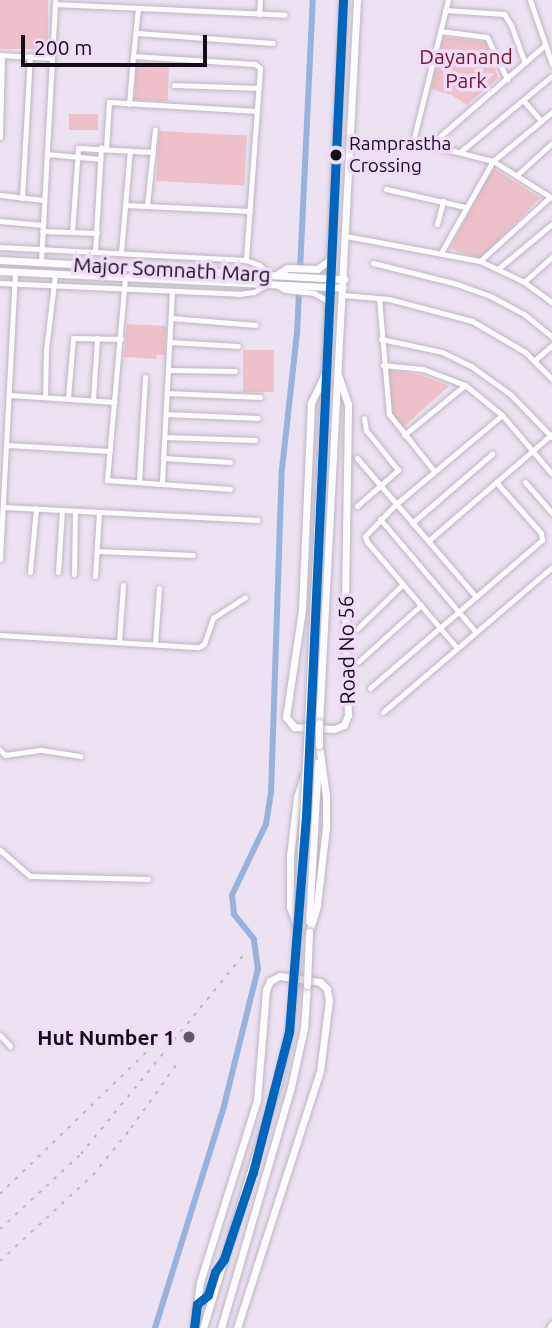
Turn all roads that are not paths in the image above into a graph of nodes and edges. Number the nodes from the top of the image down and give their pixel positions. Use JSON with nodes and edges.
{"nodes":[{"id":1,"x":260,"y":0,"type":"edge"},
{"id":2,"x":343,"y":0,"type":"edge"},
{"id":3,"x":357,"y":0,"type":"edge"},
{"id":4,"x":448,"y":0,"type":"edge"},
{"id":5,"x":530,"y":0,"type":"edge"},
{"id":6,"x":55,"y":2,"type":"edge"},
{"id":7,"x":84,"y":3,"type":"edge"},
{"id":8,"x":106,"y":3,"type":"edge"},
{"id":9,"x":138,"y":8,"type":"junction"},
{"id":10,"x":445,"y":10,"type":"junction"},
{"id":11,"x":259,"y":14,"type":"junction"},
{"id":12,"x":285,"y":15,"type":"dead end"},
{"id":13,"x":440,"y":32,"type":"junction"},
{"id":14,"x":137,"y":33,"type":"junction"},
{"id":15,"x":273,"y":43,"type":"dead end"},
{"id":16,"x":544,"y":46,"type":"junction"},
{"id":17,"x":1,"y":55,"type":"edge"},
{"id":18,"x":30,"y":56,"type":"junction"},
{"id":19,"x":133,"y":56,"type":"junction"},
{"id":20,"x":52,"y":58,"type":"junction"},
{"id":21,"x":525,"y":63,"type":"junction"},
{"id":22,"x":552,"y":64,"type":"edge"},
{"id":23,"x":552,"y":76,"type":"edge"},
{"id":24,"x":507,"y":79,"type":"junction"},
{"id":25,"x":174,"y":85,"type":"dead end"},
{"id":26,"x":0,"y":88,"type":"edge"},
{"id":27,"x":260,"y":89,"type":"junction"},
{"id":28,"x":523,"y":100,"type":"junction"},
{"id":29,"x":129,"y":104,"type":"junction"},
{"id":30,"x":257,"y":111,"type":"junction"},
{"id":31,"x":552,"y":112,"type":"edge"},
{"id":32,"x":541,"y":121,"type":"junction"},
{"id":33,"x":155,"y":129,"type":"dead end"},
{"id":34,"x":0,"y":137,"type":"edge"},
{"id":35,"x":430,"y":145,"type":"junction"},
{"id":36,"x":549,"y":145,"type":"edge"},
{"id":37,"x":104,"y":147,"type":"junction"},
{"id":38,"x":130,"y":150,"type":"junction"},
{"id":39,"x":153,"y":152,"type":"junction"},
{"id":40,"x":460,"y":152,"type":"junction"},
{"id":41,"x":552,"y":153,"type":"edge"},
{"id":42,"x":47,"y":154,"type":"junction"},
{"id":43,"x":76,"y":156,"type":"junction"},
{"id":44,"x":101,"y":159,"type":"junction"},
{"id":45,"x":493,"y":161,"type":"junction"},
{"id":46,"x":518,"y":174,"type":"junction"},
{"id":47,"x":386,"y":189,"type":"dead end"},
{"id":48,"x":0,"y":195,"type":"edge"},
{"id":49,"x":22,"y":198,"type":"junction"},
{"id":50,"x":551,"y":198,"type":"edge"},
{"id":51,"x":44,"y":200,"type":"junction"},
{"id":52,"x":443,"y":201,"type":"junction"},
{"id":53,"x":125,"y":205,"type":"junction"},
{"id":54,"x":148,"y":205,"type":"junction"},
{"id":55,"x":466,"y":207,"type":"junction"},
{"id":56,"x":250,"y":211,"type":"junction"},
{"id":57,"x":0,"y":221,"type":"edge"},
{"id":58,"x":437,"y":224,"type":"dead end"},
{"id":59,"x":552,"y":224,"type":"edge"},
{"id":60,"x":42,"y":228,"type":"junction"},
{"id":61,"x":72,"y":232,"type":"junction"},
{"id":62,"x":97,"y":233,"type":"junction"},
{"id":63,"x":346,"y":236,"type":"junction"},
{"id":64,"x":0,"y":247,"type":"edge"},
{"id":65,"x":41,"y":248,"type":"junction"},
{"id":66,"x":95,"y":251,"type":"junction"},
{"id":67,"x":121,"y":251,"type":"junction"},
{"id":68,"x":345,"y":251,"type":"junction"},
{"id":69,"x":442,"y":251,"type":"junction"},
{"id":70,"x":330,"y":255,"type":"junction"},
{"id":71,"x":552,"y":257,"type":"edge"},
{"id":72,"x":0,"y":260,"type":"edge"},
{"id":73,"x":246,"y":260,"type":"junction"},
{"id":74,"x":480,"y":261,"type":"junction"},
{"id":75,"x":41,"y":262,"type":"junction"},
{"id":76,"x":373,"y":263,"type":"dead end"},
{"id":77,"x":499,"y":268,"type":"junction"},
{"id":78,"x":0,"y":271,"type":"edge"},
{"id":79,"x":15,"y":272,"type":"junction"},
{"id":80,"x":316,"y":272,"type":"junction"},
{"id":81,"x":279,"y":273,"type":"junction"},
{"id":82,"x":55,"y":274,"type":"junction"},
{"id":83,"x":329,"y":277,"type":"junction"},
{"id":84,"x":125,"y":278,"type":"junction"},
{"id":85,"x":344,"y":279,"type":"junction"},
{"id":86,"x":524,"y":282,"type":"junction"},
{"id":87,"x":0,"y":283,"type":"edge"},
{"id":88,"x":15,"y":283,"type":"junction"},
{"id":89,"x":54,"y":286,"type":"junction"},
{"id":90,"x":278,"y":286,"type":"junction"},
{"id":91,"x":328,"y":287,"type":"junction"},
{"id":92,"x":314,"y":289,"type":"junction"},
{"id":93,"x":124,"y":290,"type":"junction"},
{"id":94,"x":173,"y":291,"type":"junction"},
{"id":95,"x":343,"y":292,"type":"junction"},
{"id":96,"x":379,"y":298,"type":"junction"},
{"id":97,"x":550,"y":298,"type":"edge"},
{"id":98,"x":328,"y":301,"type":"junction"},
{"id":99,"x":171,"y":318,"type":"junction"},
{"id":100,"x":256,"y":326,"type":"dead end"},
{"id":101,"x":326,"y":326,"type":"junction"},
{"id":102,"x":341,"y":327,"type":"junction"},
{"id":103,"x":552,"y":337,"type":"edge"},
{"id":104,"x":97,"y":338,"type":"junction"},
{"id":105,"x":121,"y":339,"type":"junction"},
{"id":106,"x":382,"y":340,"type":"junction"},
{"id":107,"x":170,"y":342,"type":"junction"},
{"id":108,"x":552,"y":345,"type":"edge"},
{"id":109,"x":238,"y":346,"type":"dead end"},
{"id":110,"x":535,"y":360,"type":"junction"},
{"id":111,"x":383,"y":365,"type":"junction"},
{"id":112,"x":169,"y":370,"type":"junction"},
{"id":113,"x":235,"y":371,"type":"dead end"},
{"id":114,"x":324,"y":376,"type":"junction"},
{"id":115,"x":338,"y":376,"type":"junction"},
{"id":116,"x":145,"y":377,"type":"dead end"},
{"id":117,"x":552,"y":379,"type":"edge"},
{"id":118,"x":465,"y":385,"type":"junction"},
{"id":119,"x":167,"y":393,"type":"junction"},
{"id":120,"x":10,"y":395,"type":"junction"},
{"id":121,"x":45,"y":397,"type":"junction"},
{"id":122,"x":260,"y":397,"type":"dead end"},
{"id":123,"x":68,"y":398,"type":"junction"},
{"id":124,"x":93,"y":400,"type":"junction"},
{"id":125,"x":115,"y":402,"type":"junction"},
{"id":126,"x":166,"y":414,"type":"junction"},
{"id":127,"x":502,"y":415,"type":"junction"},
{"id":128,"x":258,"y":418,"type":"dead end"},
{"id":129,"x":364,"y":418,"type":"dead end"},
{"id":130,"x":404,"y":435,"type":"junction"},
{"id":131,"x":552,"y":435,"type":"edge"},
{"id":132,"x":165,"y":436,"type":"junction"},
{"id":133,"x":255,"y":440,"type":"dead end"},
{"id":134,"x":7,"y":444,"type":"junction"},
{"id":135,"x":532,"y":450,"type":"junction"},
{"id":136,"x":110,"y":451,"type":"junction"},
{"id":137,"x":492,"y":454,"type":"dead end"},
{"id":138,"x":163,"y":458,"type":"junction"},
{"id":139,"x":357,"y":458,"type":"dead end"},
{"id":140,"x":230,"y":462,"type":"dead end"},
{"id":141,"x":434,"y":471,"type":"junction"},
{"id":142,"x":552,"y":474,"type":"edge"},
{"id":143,"x":139,"y":482,"type":"junction"},
{"id":144,"x":496,"y":482,"type":"junction"},
{"id":145,"x":525,"y":482,"type":"dead end"},
{"id":146,"x":163,"y":484,"type":"junction"},
{"id":147,"x":380,"y":485,"type":"junction"},
{"id":148,"x":230,"y":488,"type":"dead end"},
{"id":149,"x":396,"y":504,"type":"junction"},
{"id":150,"x":357,"y":506,"type":"dead end"},
{"id":151,"x":3,"y":507,"type":"junction"},
{"id":152,"x":36,"y":508,"type":"junction"},
{"id":153,"x":62,"y":510,"type":"junction"},
{"id":154,"x":75,"y":511,"type":"junction"},
{"id":155,"x":99,"y":512,"type":"junction"},
{"id":156,"x":552,"y":513,"type":"edge"},
{"id":157,"x":380,"y":519,"type":"junction"},
{"id":158,"x":1,"y":520,"type":"edge"},
{"id":159,"x":258,"y":520,"type":"dead end"},
{"id":160,"x":412,"y":523,"type":"junction"},
{"id":161,"x":428,"y":541,"type":"junction"},
{"id":162,"x":1,"y":547,"type":"edge"},
{"id":163,"x":97,"y":551,"type":"junction"},
{"id":164,"x":193,"y":555,"type":"dead end"},
{"id":165,"x":0,"y":559,"type":"edge"},
{"id":166,"x":552,"y":567,"type":"edge"},
{"id":167,"x":30,"y":572,"type":"dead end"},
{"id":168,"x":58,"y":572,"type":"dead end"},
{"id":169,"x":74,"y":574,"type":"dead end"},
{"id":170,"x":95,"y":576,"type":"dead end"},
{"id":171,"x":403,"y":584,"type":"junction"},
{"id":172,"x":122,"y":585,"type":"dead end"},
{"id":173,"x":159,"y":588,"type":"dead end"},
{"id":174,"x":244,"y":597,"type":"dead end"},
{"id":175,"x":476,"y":597,"type":"junction"},
{"id":176,"x":421,"y":605,"type":"junction"},
{"id":177,"x":458,"y":612,"type":"junction"},
{"id":178,"x":440,"y":628,"type":"junction"},
{"id":179,"x":357,"y":629,"type":"dead end"},
{"id":180,"x":476,"y":632,"type":"junction"},
{"id":181,"x":0,"y":635,"type":"edge"},
{"id":182,"x":119,"y":642,"type":"junction"},
{"id":183,"x":155,"y":644,"type":"junction"},
{"id":184,"x":457,"y":648,"type":"junction"},
{"id":185,"x":358,"y":662,"type":"dead end"},
{"id":186,"x":370,"y":688,"type":"dead end"},
{"id":187,"x":383,"y":712,"type":"dead end"},
{"id":188,"x":0,"y":750,"type":"edge"},
{"id":189,"x":81,"y":756,"type":"dead end"},
{"id":190,"x":307,"y":765,"type":"junction"},
{"id":191,"x":0,"y":850,"type":"edge"},
{"id":192,"x":148,"y":879,"type":"dead end"},
{"id":193,"x":299,"y":933,"type":"junction"},
{"id":194,"x":0,"y":1035,"type":"edge"},
{"id":195,"x":10,"y":1046,"type":"dead end"},
{"id":196,"x":224,"y":1259,"type":"junction"},
{"id":197,"x":197,"y":1304,"type":"junction"},
{"id":198,"x":222,"y":1325,"type":"edge"},
{"id":199,"x":238,"y":1327,"type":"edge"},
{"id":200,"x":194,"y":1328,"type":"edge"},
{"id":201,"x":203,"y":1328,"type":"edge"}],
"edges":[{"from":1,"to":11,"type":"street"},
{"from":2,"to":70,"type":"main road"},
{"from":3,"to":63,"type":"main road"},
{"from":4,"to":10,"type":"street"},
{"from":5,"to":16,"type":"street"},
{"from":6,"to":7,"type":"street"},
{"from":6,"to":20,"type":"street"},
{"from":7,"to":8,"type":"street"},
{"from":8,"to":9,"type":"street"},
{"from":9,"to":11,"type":"street"},
{"from":9,"to":14,"type":"street"},
{"from":10,"to":13,"type":"street"},
{"from":10,"to":21,"type":"street"},
{"from":11,"to":12,"type":"street"},
{"from":13,"to":24,"type":"street"},
{"from":13,"to":35,"type":"street"},
{"from":14,"to":15,"type":"street"},
{"from":14,"to":19,"type":"street"},
{"from":16,"to":21,"type":"street"},
{"from":16,"to":22,"type":"street"},
{"from":17,"to":18,"type":"street"},
{"from":17,"to":26,"type":"street"},
{"from":18,"to":20,"type":"street"},
{"from":18,"to":49,"type":"street"},
{"from":19,"to":27,"type":"street"},
{"from":19,"to":29,"type":"street"},
{"from":20,"to":42,"type":"street"},
{"from":21,"to":24,"type":"street"},
{"from":23,"to":28,"type":"street"},
{"from":24,"to":35,"type":"street"},
{"from":25,"to":27,"type":"street"},
{"from":26,"to":34,"type":"street"},
{"from":27,"to":30,"type":"street"},
{"from":28,"to":32,"type":"street"},
{"from":28,"to":40,"type":"street"},
{"from":29,"to":30,"type":"street"},
{"from":29,"to":37,"type":"street"},
{"from":30,"to":56,"type":"street"},
{"from":31,"to":32,"type":"street"},
{"from":32,"to":45,"type":"street"},
{"from":33,"to":39,"type":"street"},
{"from":35,"to":40,"type":"street"},
{"from":36,"to":41,"type":"street"},
{"from":36,"to":46,"type":"street"},
{"from":37,"to":38,"type":"street"},
{"from":37,"to":43,"type":"street"},
{"from":37,"to":44,"type":"street"},
{"from":38,"to":39,"type":"street"},
{"from":38,"to":53,"type":"street"},
{"from":39,"to":54,"type":"street"},
{"from":40,"to":45,"type":"street"},
{"from":42,"to":43,"type":"street"},
{"from":42,"to":51,"type":"street"},
{"from":43,"to":44,"type":"street"},
{"from":43,"to":61,"type":"street"},
{"from":44,"to":62,"type":"street"},
{"from":45,"to":46,"type":"street"},
{"from":45,"to":55,"type":"street"},
{"from":46,"to":50,"type":"street"},
{"from":47,"to":52,"type":"street"},
{"from":48,"to":49,"type":"street"},
{"from":49,"to":51,"type":"street"},
{"from":50,"to":74,"type":"street"},
{"from":51,"to":60,"type":"street"},
{"from":52,"to":55,"type":"street"},
{"from":52,"to":58,"type":"street"},
{"from":53,"to":54,"type":"street"},
{"from":53,"to":67,"type":"street"},
{"from":54,"to":56,"type":"street"},
{"from":55,"to":69,"type":"street"},
{"from":56,"to":73,"type":"street"},
{"from":57,"to":60,"type":"street"},
{"from":59,"to":77,"type":"street"},
{"from":60,"to":61,"type":"street"},
{"from":60,"to":65,"type":"street"},
{"from":61,"to":62,"type":"street"},
{"from":62,"to":66,"type":"street"},
{"from":63,"to":68,"type":"main road"},
{"from":63,"to":69,"type":"street"},
{"from":64,"to":65,"type":"street"},
{"from":65,"to":66,"type":"street"},
{"from":65,"to":75,"type":"street"},
{"from":66,"to":67,"type":"street"},
{"from":67,"to":73,"type":"street"},
{"from":68,"to":70,"type":"main road"},
{"from":68,"to":85,"type":"main road"},
{"from":69,"to":74,"type":"street"},
{"from":70,"to":80,"type":"main road"},
{"from":70,"to":83,"type":"main road"},
{"from":71,"to":86,"type":"street"},
{"from":72,"to":75,"type":"main road","name":"Major Somnath Marg"},
{"from":73,"to":81,"type":"street"},
{"from":74,"to":77,"type":"street"},
{"from":75,"to":81,"type":"main road","name":"Major Somnath Marg"},
{"from":76,"to":103,"type":"street"},
{"from":77,"to":86,"type":"street"},
{"from":78,"to":79,"type":"main road","name":"Major Somnath Marg"},
{"from":79,"to":82,"type":"main road","name":"Major Somnath Marg"},
{"from":79,"to":88,"type":"street"},
{"from":80,"to":81,"type":"main road","name":"Major Somnath Marg"},
{"from":80,"to":83,"type":"main road","name":"Major Somnath Marg"},
{"from":82,"to":84,"type":"main road","name":"Major Somnath Marg"},
{"from":82,"to":89,"type":"street"},
{"from":83,"to":85,"type":"main road","name":"Major Somnath Marg"},
{"from":83,"to":91,"type":"main road"},
{"from":84,"to":90,"type":"main road","name":"Major Somnath Marg"},
{"from":84,"to":93,"type":"street"},
{"from":85,"to":95,"type":"main road"},
{"from":86,"to":97,"type":"street"},
{"from":87,"to":88,"type":"street"},
{"from":88,"to":89,"type":"street"},
{"from":88,"to":120,"type":"street"},
{"from":89,"to":93,"type":"street"},
{"from":89,"to":121,"type":"street"},
{"from":90,"to":92,"type":"main road","name":"Major Somnath Marg"},
{"from":90,"to":94,"type":"street"},
{"from":91,"to":92,"type":"main road","name":"Major Somnath Marg"},
{"from":91,"to":95,"type":"main road","name":"Major Somnath Marg"},
{"from":91,"to":98,"type":"main road"},
{"from":92,"to":98,"type":"street"},
{"from":93,"to":94,"type":"street"},
{"from":93,"to":105,"type":"street"},
{"from":94,"to":99,"type":"street"},
{"from":95,"to":96,"type":"street"},
{"from":95,"to":102,"type":"main road"},
{"from":96,"to":106,"type":"street"},
{"from":96,"to":110,"type":"street"},
{"from":98,"to":101,"type":"main road"},
{"from":99,"to":100,"type":"street"},
{"from":99,"to":107,"type":"street"},
{"from":101,"to":102,"type":"main road"},
{"from":101,"to":114,"type":"main road"},
{"from":102,"to":115,"type":"main road"},
{"from":104,"to":105,"type":"street"},
{"from":104,"to":123,"type":"street"},
{"from":104,"to":124,"type":"street"},
{"from":105,"to":125,"type":"street"},
{"from":106,"to":111,"type":"street"},
{"from":106,"to":131,"type":"street"},
{"from":107,"to":109,"type":"street"},
{"from":107,"to":112,"type":"street"},
{"from":108,"to":110,"type":"street"},
{"from":110,"to":117,"type":"street"},
{"from":111,"to":118,"type":"street"},
{"from":111,"to":130,"type":"street"},
{"from":112,"to":113,"type":"street"},
{"from":112,"to":119,"type":"street"},
{"from":114,"to":115,"type":"main road","name":"Road No 56"},
{"from":114,"to":190,"type":"main road","bridge":true},
{"from":115,"to":198,"type":"main road","bridge":true},
{"from":116,"to":143,"type":"street"},
{"from":118,"to":127,"type":"street"},
{"from":118,"to":130,"type":"street"},
{"from":119,"to":122,"type":"street"},
{"from":119,"to":126,"type":"street"},
{"from":120,"to":121,"type":"street"},
{"from":120,"to":134,"type":"street"},
{"from":121,"to":123,"type":"street"},
{"from":123,"to":124,"type":"street"},
{"from":124,"to":125,"type":"street"},
{"from":125,"to":136,"type":"street"},
{"from":126,"to":128,"type":"street"},
{"from":126,"to":132,"type":"street"},
{"from":127,"to":135,"type":"street"},
{"from":127,"to":141,"type":"street"},
{"from":129,"to":147,"type":"street"},
{"from":130,"to":141,"type":"street"},
{"from":131,"to":135,"type":"street"},
{"from":132,"to":133,"type":"street"},
{"from":132,"to":138,"type":"street"},
{"from":134,"to":136,"type":"street"},
{"from":134,"to":151,"type":"street"},
{"from":135,"to":142,"type":"street"},
{"from":135,"to":144,"type":"street"},
{"from":136,"to":143,"type":"street"},
{"from":137,"to":160,"type":"street"},
{"from":138,"to":140,"type":"street"},
{"from":138,"to":146,"type":"street"},
{"from":139,"to":147,"type":"street"},
{"from":141,"to":149,"type":"street"},
{"from":143,"to":146,"type":"street"},
{"from":144,"to":161,"type":"street"},
{"from":144,"to":175,"type":"street"},
{"from":145,"to":156,"type":"street"},
{"from":146,"to":148,"type":"street"},
{"from":147,"to":149,"type":"street"},
{"from":147,"to":150,"type":"street"},
{"from":149,"to":157,"type":"street"},
{"from":149,"to":160,"type":"street"},
{"from":151,"to":152,"type":"street"},
{"from":151,"to":158,"type":"street"},
{"from":152,"to":153,"type":"street"},
{"from":152,"to":167,"type":"street"},
{"from":153,"to":154,"type":"street"},
{"from":153,"to":168,"type":"street"},
{"from":154,"to":155,"type":"street"},
{"from":154,"to":169,"type":"street"},
{"from":155,"to":159,"type":"street"},
{"from":155,"to":163,"type":"street"},
{"from":157,"to":171,"type":"street"},
{"from":157,"to":177,"type":"street"},
{"from":158,"to":162,"type":"street"},
{"from":160,"to":161,"type":"street"},
{"from":161,"to":175,"type":"street"},
{"from":162,"to":165,"type":"street"},
{"from":163,"to":164,"type":"street"},
{"from":163,"to":170,"type":"street"},
{"from":166,"to":180,"type":"street"},
{"from":171,"to":176,"type":"street"},
{"from":171,"to":179,"type":"street"},
{"from":172,"to":182,"type":"street"},
{"from":173,"to":183,"type":"street"},
{"from":174,"to":183,"type":"street"},
{"from":175,"to":177,"type":"street"},
{"from":176,"to":178,"type":"street"},
{"from":176,"to":185,"type":"street"},
{"from":177,"to":178,"type":"street"},
{"from":177,"to":180,"type":"street"},
{"from":178,"to":184,"type":"street"},
{"from":178,"to":186,"type":"street"},
{"from":180,"to":184,"type":"street"},
{"from":181,"to":182,"type":"street"},
{"from":182,"to":183,"type":"street"},
{"from":184,"to":187,"type":"street"},
{"from":188,"to":189,"type":"street"},
{"from":190,"to":193,"type":"main road","bridge":true},
{"from":190,"to":193,"type":"main road","bridge":true},
{"from":191,"to":192,"type":"street"},
{"from":193,"to":196,"type":"main road","bridge":true},
{"from":194,"to":195,"type":"street"},
{"from":196,"to":197,"type":"main road"},
{"from":196,"to":201,"type":"main road"},
{"from":197,"to":199,"type":"main road"},
{"from":197,"to":200,"type":"main road"},
{"from":198,"to":199,"type":"main road"}]}
